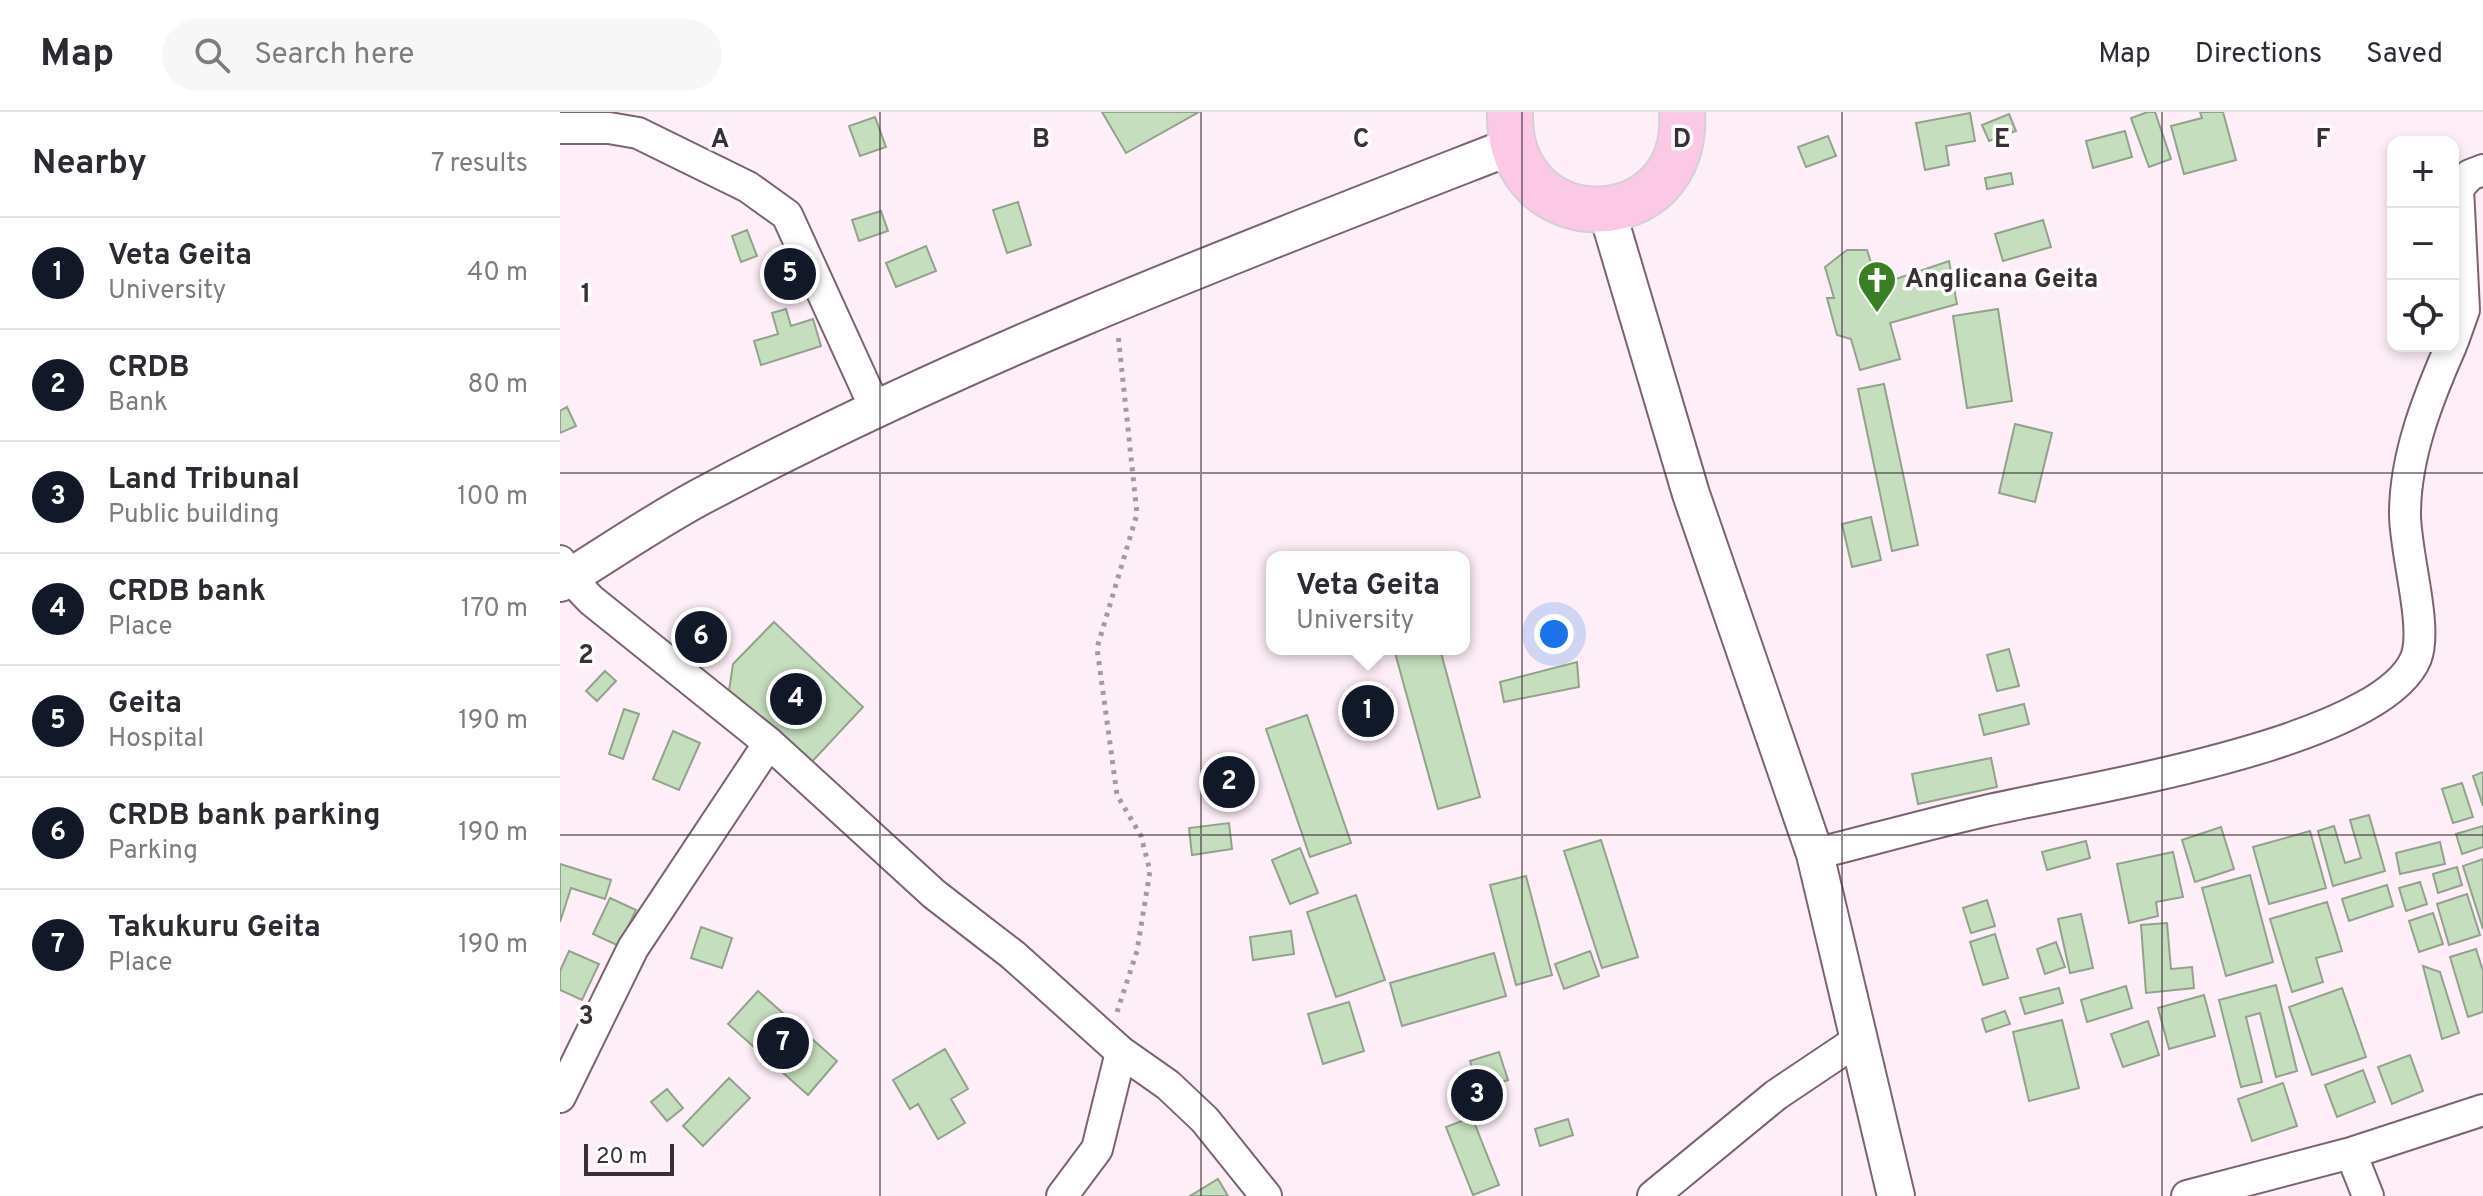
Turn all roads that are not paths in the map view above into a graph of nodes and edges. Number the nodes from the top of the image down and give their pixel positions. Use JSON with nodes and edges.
{"nodes":[{"id":1,"x":1682,"y":112,"type":"edge"},
{"id":2,"x":560,"y":128,"type":"edge"},
{"id":3,"x":1511,"y":129,"type":"edge"},
{"id":4,"x":2483,"y":170,"type":"edge"},
{"id":5,"x":1607,"y":211,"type":"junction"},
{"id":6,"x":2459,"y":324,"type":"edge"},
{"id":7,"x":2448,"y":352,"type":"edge"},
{"id":8,"x":876,"y":410,"type":"junction"},
{"id":9,"x":563,"y":574,"type":"edge"},
{"id":10,"x":769,"y":743,"type":"junction"},
{"id":11,"x":1815,"y":854,"type":"junction"},
{"id":12,"x":1858,"y":1040,"type":"junction"},
{"id":13,"x":1115,"y":1045,"type":"junction"},
{"id":14,"x":560,"y":1097,"type":"edge"},
{"id":15,"x":2483,"y":1110,"type":"edge"},
{"id":16,"x":2351,"y":1153,"type":"junction"},
{"id":17,"x":1062,"y":1196,"type":"edge"},
{"id":18,"x":1266,"y":1196,"type":"edge"},
{"id":19,"x":1653,"y":1196,"type":"edge"},
{"id":20,"x":1896,"y":1196,"type":"edge"},
{"id":21,"x":2187,"y":1196,"type":"edge"},
{"id":22,"x":2368,"y":1196,"type":"edge"}],
"edges":[{"from":1,"to":5,"type":"highway"},
{"from":2,"to":8,"type":"street"},
{"from":3,"to":5,"type":"highway"},
{"from":3,"to":8,"type":"street"},
{"from":4,"to":6,"type":"street"},
{"from":5,"to":11,"type":"street"},
{"from":7,"to":11,"type":"street"},
{"from":8,"to":9,"type":"street"},
{"from":9,"to":10,"type":"street"},
{"from":10,"to":13,"type":"street"},
{"from":10,"to":14,"type":"street"},
{"from":11,"to":12,"type":"street"},
{"from":12,"to":19,"type":"street"},
{"from":12,"to":20,"type":"street"},
{"from":13,"to":17,"type":"street"},
{"from":13,"to":18,"type":"street"},
{"from":15,"to":16,"type":"street"},
{"from":16,"to":21,"type":"street"},
{"from":16,"to":22,"type":"street"}]}
